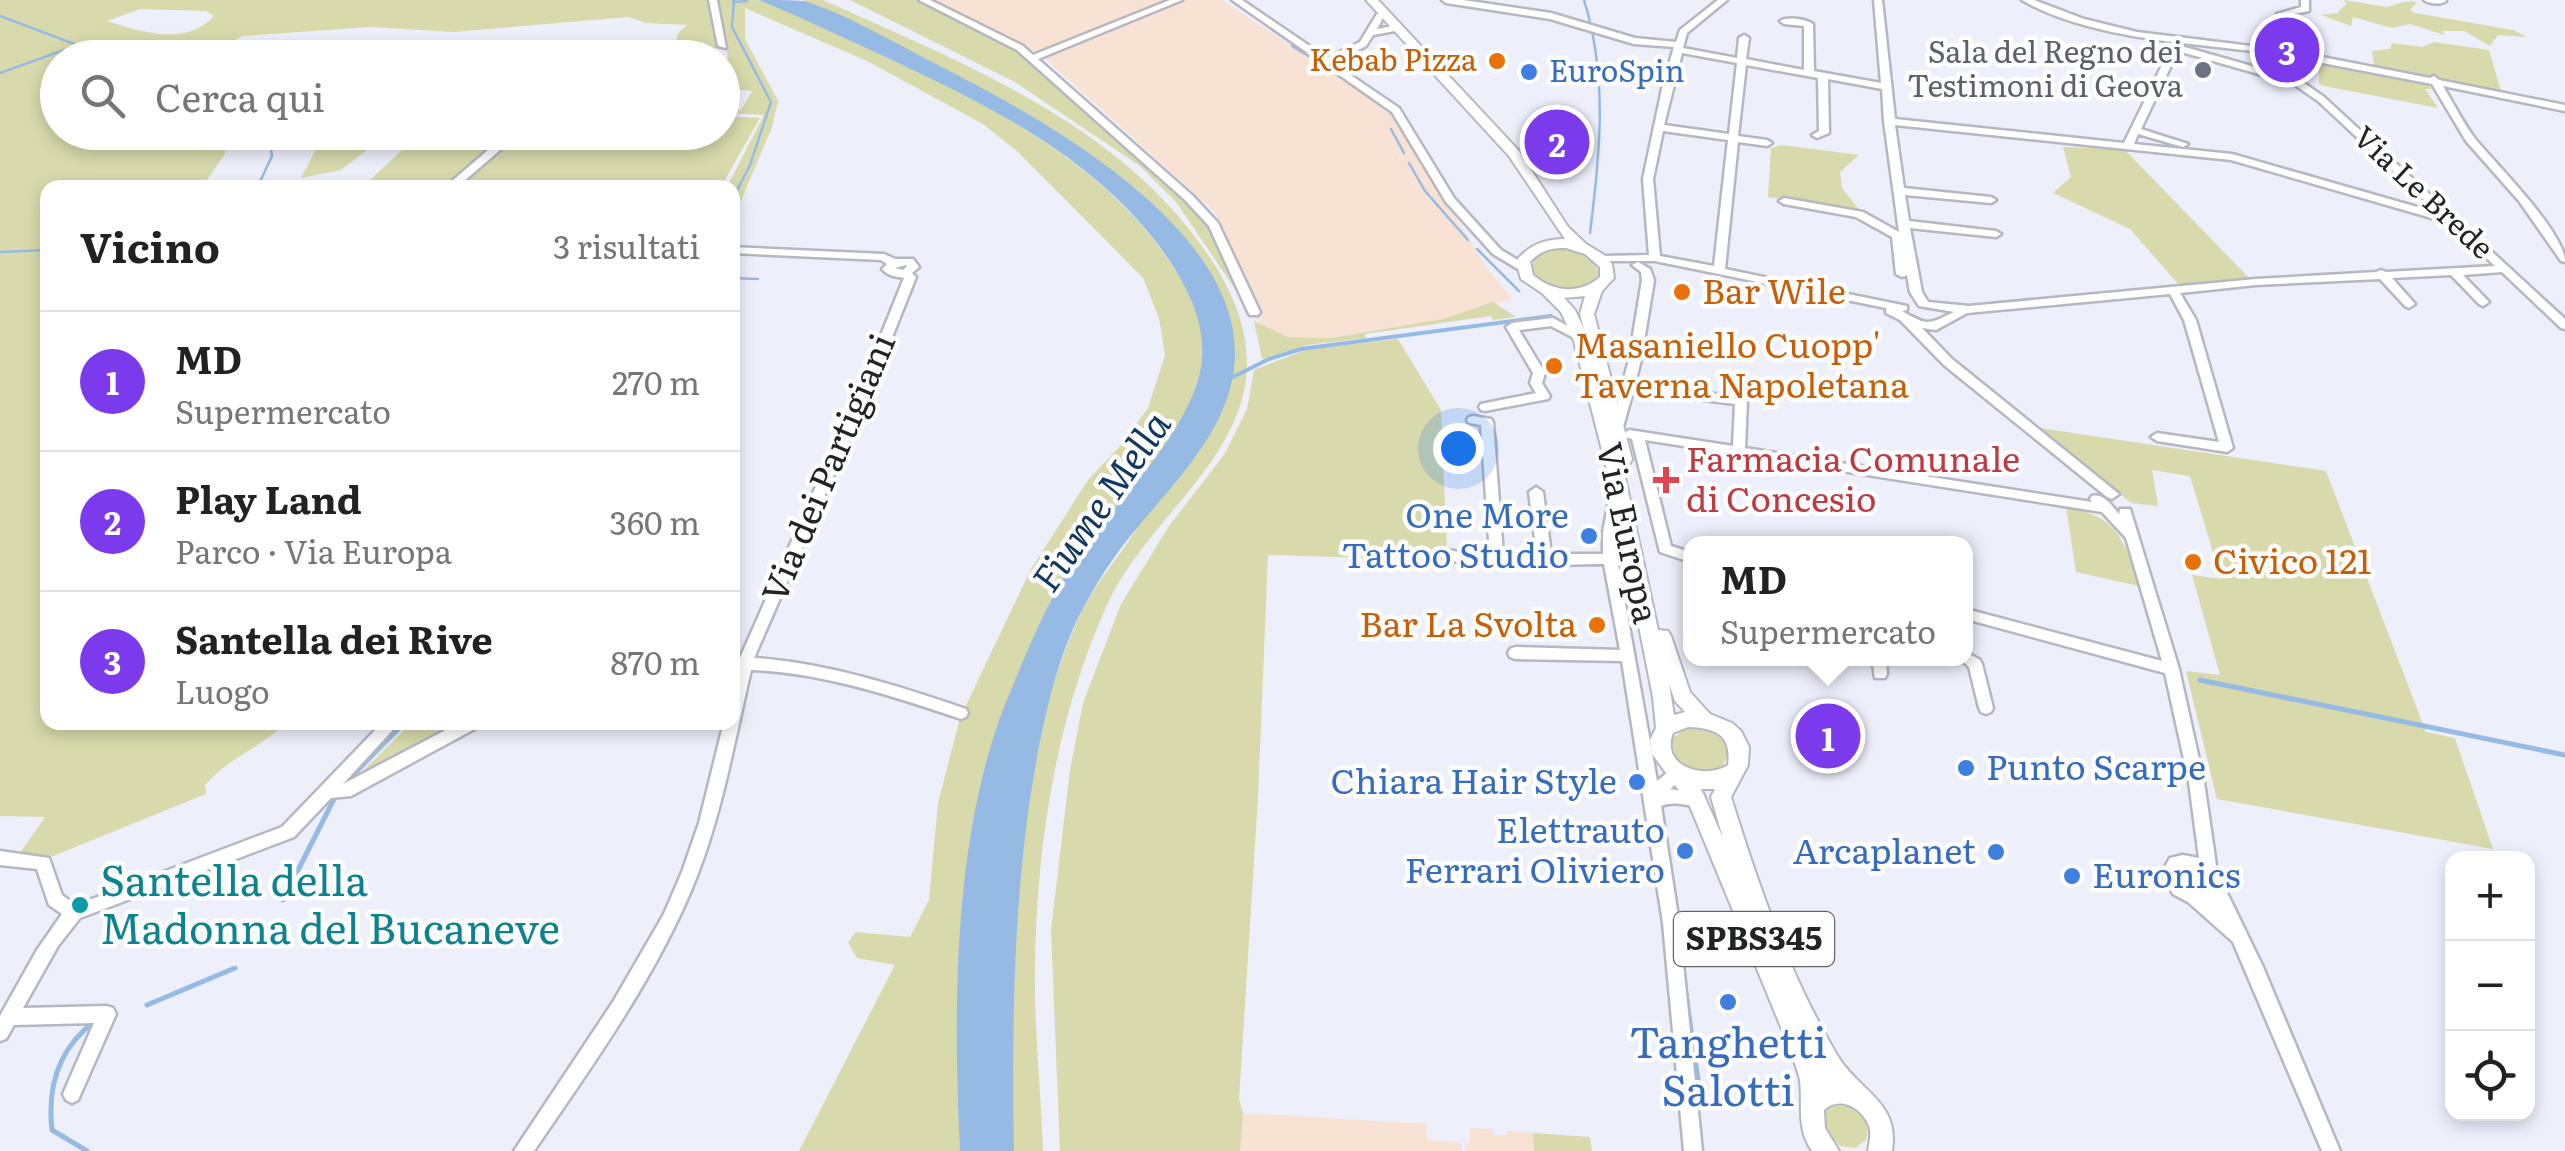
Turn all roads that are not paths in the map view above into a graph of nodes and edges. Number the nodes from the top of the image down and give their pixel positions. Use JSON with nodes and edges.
{"nodes":[{"id":1,"x":712,"y":0,"type":"edge"},
{"id":2,"x":924,"y":0,"type":"edge"},
{"id":3,"x":1178,"y":0,"type":"edge"},
{"id":4,"x":1236,"y":0,"type":"edge"},
{"id":5,"x":1446,"y":0,"type":"edge"},
{"id":6,"x":1722,"y":0,"type":"edge"},
{"id":7,"x":1878,"y":0,"type":"edge"},
{"id":8,"x":2026,"y":0,"type":"edge"},
{"id":9,"x":2305,"y":0,"type":"edge"},
{"id":10,"x":2428,"y":0,"type":"edge"},
{"id":11,"x":2442,"y":2,"type":"edge"},
{"id":12,"x":1374,"y":4,"type":"edge"},
{"id":13,"x":1515,"y":5,"type":"edge"},
{"id":14,"x":1784,"y":20,"type":"dead end"},
{"id":15,"x":1392,"y":29,"type":"junction"},
{"id":16,"x":1370,"y":32,"type":"junction"},
{"id":17,"x":1744,"y":38,"type":"dead end"},
{"id":18,"x":722,"y":40,"type":"edge"},
{"id":19,"x":2178,"y":46,"type":"junction"},
{"id":20,"x":1678,"y":47,"type":"junction"},
{"id":21,"x":2243,"y":47,"type":"junction"},
{"id":22,"x":2264,"y":50,"type":"junction"},
{"id":23,"x":1034,"y":58,"type":"junction"},
{"id":24,"x":2278,"y":58,"type":"junction"},
{"id":25,"x":1329,"y":61,"type":"junction"},
{"id":26,"x":1741,"y":61,"type":"junction"},
{"id":27,"x":1809,"y":74,"type":"junction"},
{"id":28,"x":1823,"y":76,"type":"junction"},
{"id":29,"x":2434,"y":79,"type":"junction"},
{"id":30,"x":2296,"y":82,"type":"junction"},
{"id":31,"x":1887,"y":87,"type":"junction"},
{"id":32,"x":2565,"y":108,"type":"edge"},
{"id":33,"x":1889,"y":121,"type":"junction"},
{"id":34,"x":1660,"y":127,"type":"junction"},
{"id":35,"x":2137,"y":132,"type":"junction"},
{"id":36,"x":1817,"y":135,"type":"dead end"},
{"id":37,"x":1733,"y":138,"type":"junction"},
{"id":38,"x":1767,"y":143,"type":"dead end"},
{"id":39,"x":2128,"y":145,"type":"junction"},
{"id":40,"x":494,"y":150,"type":"edge"},
{"id":41,"x":2232,"y":158,"type":"junction"},
{"id":42,"x":459,"y":180,"type":"edge"},
{"id":43,"x":1899,"y":191,"type":"junction"},
{"id":44,"x":1991,"y":200,"type":"dead end"},
{"id":45,"x":1784,"y":201,"type":"dead end"},
{"id":46,"x":2453,"y":222,"type":"junction"},
{"id":47,"x":1904,"y":224,"type":"junction"},
{"id":48,"x":1996,"y":234,"type":"dead end"},
{"id":49,"x":1490,"y":244,"type":"junction"},
{"id":50,"x":1580,"y":246,"type":"junction"},
{"id":51,"x":1535,"y":249,"type":"junction"},
{"id":52,"x":740,"y":250,"type":"edge"},
{"id":53,"x":1655,"y":258,"type":"junction"},
{"id":54,"x":2565,"y":259,"type":"edge"},
{"id":55,"x":1669,"y":264,"type":"junction"},
{"id":56,"x":1690,"y":264,"type":"junction"},
{"id":57,"x":1638,"y":265,"type":"junction"},
{"id":58,"x":1522,"y":267,"type":"junction"},
{"id":59,"x":1605,"y":267,"type":"junction"},
{"id":60,"x":1719,"y":269,"type":"junction"},
{"id":61,"x":2504,"y":269,"type":"junction"},
{"id":62,"x":2452,"y":270,"type":"junction"},
{"id":63,"x":2381,"y":273,"type":"junction"},
{"id":64,"x":1902,"y":274,"type":"dead end"},
{"id":65,"x":1648,"y":280,"type":"junction"},
{"id":66,"x":1595,"y":289,"type":"junction"},
{"id":67,"x":1548,"y":290,"type":"junction"},
{"id":68,"x":2173,"y":290,"type":"junction"},
{"id":69,"x":1923,"y":300,"type":"junction"},
{"id":70,"x":2483,"y":302,"type":"dead end"},
{"id":71,"x":2409,"y":304,"type":"dead end"},
{"id":72,"x":1969,"y":310,"type":"junction"},
{"id":73,"x":1254,"y":312,"type":"dead end"},
{"id":74,"x":1906,"y":313,"type":"junction"},
{"id":75,"x":1943,"y":318,"type":"junction"},
{"id":76,"x":2565,"y":325,"type":"edge"},
{"id":77,"x":1932,"y":327,"type":"junction"},
{"id":78,"x":1580,"y":336,"type":"junction"},
{"id":79,"x":1932,"y":344,"type":"junction"},
{"id":80,"x":1608,"y":384,"type":"junction"},
{"id":81,"x":1628,"y":387,"type":"junction"},
{"id":82,"x":1485,"y":407,"type":"dead end"},
{"id":83,"x":1472,"y":420,"type":"dead end"},
{"id":84,"x":1625,"y":431,"type":"junction"},
{"id":85,"x":2158,"y":438,"type":"dead end"},
{"id":86,"x":1739,"y":450,"type":"junction"},
{"id":87,"x":1618,"y":485,"type":"junction"},
{"id":88,"x":1536,"y":492,"type":"dead end"},
{"id":89,"x":2108,"y":504,"type":"junction"},
{"id":90,"x":1449,"y":555,"type":"dead end"},
{"id":91,"x":1683,"y":555,"type":"edge"},
{"id":92,"x":1610,"y":559,"type":"junction"},
{"id":93,"x":1545,"y":560,"type":"junction"},
{"id":94,"x":1497,"y":561,"type":"junction"},
{"id":95,"x":1973,"y":616,"type":"edge"},
{"id":96,"x":1515,"y":653,"type":"dead end"},
{"id":97,"x":1628,"y":656,"type":"junction"},
{"id":98,"x":740,"y":661,"type":"edge"},
{"id":99,"x":740,"y":663,"type":"edge"},
{"id":100,"x":1973,"y":663,"type":"edge"},
{"id":101,"x":2172,"y":668,"type":"junction"},
{"id":102,"x":1986,"y":708,"type":"dead end"},
{"id":103,"x":960,"y":713,"type":"dead end"},
{"id":104,"x":1703,"y":719,"type":"junction"},
{"id":105,"x":386,"y":730,"type":"edge"},
{"id":106,"x":459,"y":730,"type":"edge"},
{"id":107,"x":729,"y":730,"type":"edge"},
{"id":108,"x":1656,"y":732,"type":"junction"},
{"id":109,"x":1647,"y":768,"type":"junction"},
{"id":110,"x":1675,"y":770,"type":"junction"},
{"id":111,"x":1734,"y":771,"type":"junction"},
{"id":112,"x":335,"y":791,"type":"junction"},
{"id":113,"x":1697,"y":798,"type":"junction"},
{"id":114,"x":1651,"y":803,"type":"junction"},
{"id":115,"x":2206,"y":835,"type":"junction"},
{"id":116,"x":0,"y":858,"type":"edge"},
{"id":117,"x":2188,"y":861,"type":"junction"},
{"id":118,"x":2212,"y":880,"type":"junction"},
{"id":119,"x":2194,"y":896,"type":"junction"},
{"id":120,"x":74,"y":913,"type":"junction"},
{"id":121,"x":2242,"y":940,"type":"junction"},
{"id":122,"x":5,"y":1025,"type":"edge"},
{"id":123,"x":72,"y":1094,"type":"dead end"},
{"id":124,"x":1862,"y":1098,"type":"junction"},
{"id":125,"x":1810,"y":1108,"type":"junction"},
{"id":126,"x":1880,"y":1150,"type":"edge"},
{"id":127,"x":523,"y":1151,"type":"edge"},
{"id":128,"x":1694,"y":1151,"type":"edge"},
{"id":129,"x":1828,"y":1151,"type":"edge"},
{"id":130,"x":2332,"y":1151,"type":"edge"}],
"edges":[{"from":1,"to":18,"type":"street"},
{"from":2,"to":23,"type":"street"},
{"from":3,"to":23,"type":"street"},
{"from":4,"to":25,"type":"street"},
{"from":5,"to":13,"type":"street"},
{"from":6,"to":20,"type":"street"},
{"from":7,"to":31,"type":"street"},
{"from":8,"to":19,"type":"street"},
{"from":9,"to":24,"type":"street"},
{"from":10,"to":11,"type":"street"},
{"from":12,"to":15,"type":"main road"},
{"from":12,"to":16,"type":"street"},
{"from":12,"to":50,"type":"main road"},
{"from":13,"to":20,"type":"street"},
{"from":14,"to":27,"type":"street"},
{"from":15,"to":16,"type":"street"},
{"from":15,"to":51,"type":"main road"},
{"from":16,"to":25,"type":"street"},
{"from":17,"to":26,"type":"street"},
{"from":19,"to":21,"type":"street"},
{"from":19,"to":30,"type":"street"},
{"from":19,"to":35,"type":"street"},
{"from":20,"to":26,"type":"street"},
{"from":20,"to":34,"type":"street"},
{"from":21,"to":22,"type":"street"},
{"from":21,"to":24,"type":"street","name":"Via Le Brede"},
{"from":22,"to":24,"type":"street"},
{"from":22,"to":24,"type":"street"},
{"from":23,"to":73,"type":"street"},
{"from":24,"to":29,"type":"street"},
{"from":24,"to":30,"type":"street","name":"Via Le Brede"},
{"from":25,"to":49,"type":"street"},
{"from":26,"to":27,"type":"street"},
{"from":26,"to":37,"type":"street"},
{"from":27,"to":28,"type":"street"},
{"from":28,"to":31,"type":"street"},
{"from":28,"to":36,"type":"street"},
{"from":29,"to":32,"type":"street"},
{"from":29,"to":54,"type":"street"},
{"from":30,"to":46,"type":"street","name":"Via Le Brede"},
{"from":31,"to":33,"type":"street"},
{"from":33,"to":39,"type":"street"},
{"from":33,"to":43,"type":"street"},
{"from":34,"to":37,"type":"street"},
{"from":34,"to":53,"type":"street"},
{"from":35,"to":39,"type":"street"},
{"from":35,"to":41,"type":"street"},
{"from":37,"to":38,"type":"street"},
{"from":37,"to":60,"type":"street"},
{"from":39,"to":41,"type":"street"},
{"from":40,"to":42,"type":"street"},
{"from":41,"to":46,"type":"street"},
{"from":43,"to":44,"type":"street"},
{"from":43,"to":47,"type":"street"},
{"from":45,"to":64,"type":"street"},
{"from":46,"to":61,"type":"street","name":"Via Le Brede"},
{"from":47,"to":48,"type":"street"},
{"from":47,"to":69,"type":"street"},
{"from":49,"to":51,"type":"street"},
{"from":49,"to":58,"type":"street"},
{"from":50,"to":51,"type":"main road"},
{"from":50,"to":59,"type":"main road"},
{"from":51,"to":58,"type":"main road"},
{"from":52,"to":98,"type":"street","name":"Via dei Partigiani"},
{"from":53,"to":56,"type":"street"},
{"from":53,"to":59,"type":"street"},
{"from":55,"to":56,"type":"street"},
{"from":55,"to":57,"type":"street"},
{"from":55,"to":65,"type":"street"},
{"from":56,"to":60,"type":"street"},
{"from":57,"to":59,"type":"street"},
{"from":57,"to":65,"type":"street"},
{"from":58,"to":67,"type":"main road","name":"Via Europa","number":"SPBS345"},
{"from":59,"to":66,"type":"main road"},
{"from":60,"to":74,"type":"street"},
{"from":61,"to":62,"type":"street"},
{"from":61,"to":76,"type":"street","name":"Via Le Brede"},
{"from":62,"to":63,"type":"street"},
{"from":62,"to":70,"type":"street"},
{"from":63,"to":68,"type":"street"},
{"from":63,"to":71,"type":"street"},
{"from":65,"to":81,"type":"street"},
{"from":66,"to":67,"type":"main road"},
{"from":66,"to":80,"type":"main road","name":"Via Europa","number":"SPBS345"},
{"from":67,"to":78,"type":"main road","name":"Via Europa","number":"SPBS345"},
{"from":68,"to":72,"type":"street"},
{"from":68,"to":85,"type":"street"},
{"from":69,"to":72,"type":"street"},
{"from":69,"to":74,"type":"street"},
{"from":69,"to":75,"type":"street"},
{"from":72,"to":75,"type":"street"},
{"from":74,"to":77,"type":"street"},
{"from":74,"to":79,"type":"street"},
{"from":75,"to":77,"type":"street"},
{"from":77,"to":79,"type":"street"},
{"from":78,"to":82,"type":"street"},
{"from":78,"to":87,"type":"main road","name":"Via Europa","number":"SPBS345"},
{"from":79,"to":89,"type":"street"},
{"from":80,"to":81,"type":"street"},
{"from":80,"to":84,"type":"main road","name":"Via Europa","number":"SPBS345"},
{"from":81,"to":84,"type":"street"},
{"from":81,"to":86,"type":"street"},
{"from":83,"to":94,"type":"street"},
{"from":84,"to":86,"type":"street"},
{"from":84,"to":91,"type":"street","name":"Via Europa"},
{"from":84,"to":104,"type":"main road","name":"Via Europa","number":"SPBS345"},
{"from":86,"to":89,"type":"street"},
{"from":87,"to":92,"type":"street"},
{"from":87,"to":108,"type":"main road","name":"Via Europa","number":"SPBS345"},
{"from":88,"to":93,"type":"street"},
{"from":89,"to":101,"type":"street"},
{"from":90,"to":94,"type":"street"},
{"from":92,"to":93,"type":"street"},
{"from":92,"to":97,"type":"street"},
{"from":93,"to":94,"type":"street"},
{"from":95,"to":101,"type":"street"},
{"from":96,"to":97,"type":"street"},
{"from":97,"to":108,"type":"street"},
{"from":99,"to":103,"type":"street"},
{"from":100,"to":102,"type":"street"},
{"from":101,"to":115,"type":"street"},
{"from":104,"to":108,"type":"main road"},
{"from":104,"to":111,"type":"main road","name":"Via Europa","number":"SPBS345"},
{"from":105,"to":112,"type":"street"},
{"from":106,"to":112,"type":"street"},
{"from":107,"to":127,"type":"street","name":"Via dei Partigiani"},
{"from":108,"to":109,"type":"street"},
{"from":108,"to":110,"type":"main road","name":"Via Europa","number":"SPBS345"},
{"from":109,"to":110,"type":"street"},
{"from":109,"to":114,"type":"street"},
{"from":110,"to":111,"type":"main road"},
{"from":110,"to":113,"type":"main road","name":"Via Europa","number":"SPBS345"},
{"from":110,"to":114,"type":"street"},
{"from":111,"to":124,"type":"main road","name":"Via Europa","number":"SPBS345"},
{"from":112,"to":120,"type":"street"},
{"from":113,"to":114,"type":"street"},
{"from":113,"to":125,"type":"main road","name":"Via Europa","number":"SPBS345"},
{"from":114,"to":128,"type":"street"},
{"from":115,"to":117,"type":"street"},
{"from":115,"to":118,"type":"street"},
{"from":116,"to":120,"type":"street"},
{"from":117,"to":118,"type":"street"},
{"from":117,"to":119,"type":"street"},
{"from":118,"to":119,"type":"street"},
{"from":118,"to":121,"type":"street"},
{"from":119,"to":121,"type":"street"},
{"from":120,"to":122,"type":"street"},
{"from":121,"to":130,"type":"street"},
{"from":122,"to":123,"type":"street"},
{"from":124,"to":125,"type":"main road"},
{"from":124,"to":126,"type":"main road","name":"Via Europa","number":"SPBS345"},
{"from":125,"to":129,"type":"main road","name":"Via Europa","number":"SPBS345"}]}
